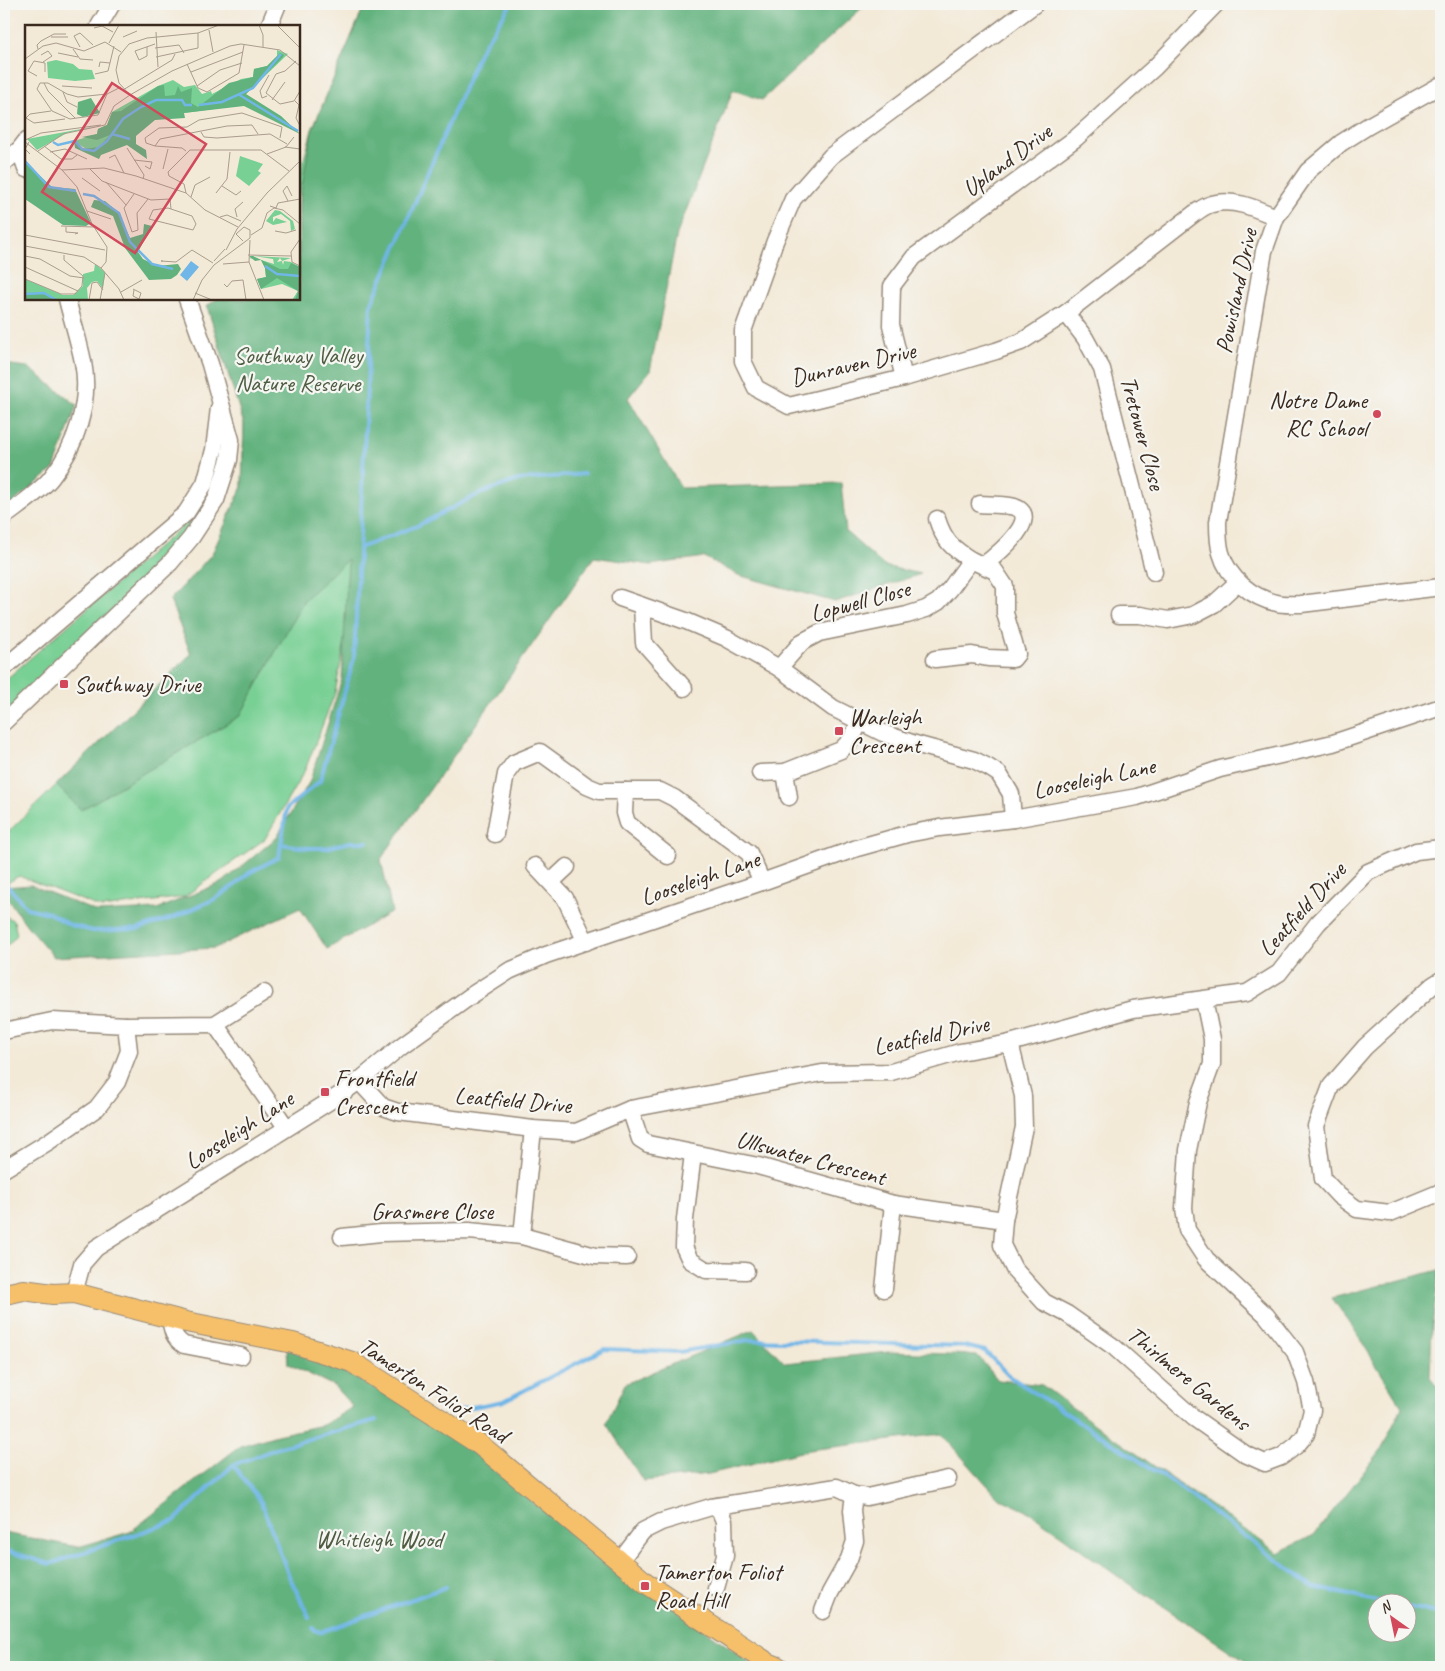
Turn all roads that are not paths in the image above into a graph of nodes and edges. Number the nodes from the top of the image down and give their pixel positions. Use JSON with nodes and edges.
{"nodes":[{"id":1,"x":112,"y":4,"type":"edge"},
{"id":2,"x":276,"y":4,"type":"edge"},
{"id":3,"x":1035,"y":4,"type":"edge"},
{"id":4,"x":1216,"y":4,"type":"edge"},
{"id":5,"x":101,"y":25,"type":"edge"},
{"id":6,"x":269,"y":25,"type":"edge"},
{"id":7,"x":1441,"y":85,"type":"edge"},
{"id":8,"x":23,"y":145,"type":"edge"},
{"id":9,"x":25,"y":161,"type":"edge"},
{"id":10,"x":4,"y":163,"type":"edge"},
{"id":11,"x":1276,"y":217,"type":"junction"},
{"id":12,"x":67,"y":300,"type":"edge"},
{"id":13,"x":186,"y":300,"type":"edge"},
{"id":14,"x":1066,"y":313,"type":"junction"},
{"id":15,"x":904,"y":378,"type":"junction"},
{"id":16,"x":220,"y":401,"type":"junction"},
{"id":17,"x":980,"y":504,"type":"dead end"},
{"id":18,"x":4,"y":517,"type":"edge"},
{"id":19,"x":937,"y":519,"type":"dead end"},
{"id":20,"x":977,"y":562,"type":"junction"},
{"id":21,"x":1154,"y":572,"type":"dead end"},
{"id":22,"x":1238,"y":582,"type":"junction"},
{"id":23,"x":1441,"y":587,"type":"edge"},
{"id":24,"x":620,"y":598,"type":"dead end"},
{"id":25,"x":642,"y":606,"type":"junction"},
{"id":26,"x":1119,"y":615,"type":"dead end"},
{"id":27,"x":935,"y":659,"type":"dead end"},
{"id":28,"x":4,"y":668,"type":"edge"},
{"id":29,"x":779,"y":668,"type":"junction"},
{"id":30,"x":684,"y":688,"type":"dead end"},
{"id":31,"x":1441,"y":707,"type":"edge"},
{"id":32,"x":4,"y":722,"type":"edge"},
{"id":33,"x":860,"y":722,"type":"junction"},
{"id":34,"x":785,"y":772,"type":"junction"},
{"id":35,"x":760,"y":773,"type":"dead end"},
{"id":36,"x":624,"y":791,"type":"junction"},
{"id":37,"x":789,"y":797,"type":"dead end"},
{"id":38,"x":1013,"y":819,"type":"junction"},
{"id":39,"x":492,"y":824,"type":"dead end"},
{"id":40,"x":1441,"y":848,"type":"edge"},
{"id":41,"x":668,"y":856,"type":"dead end"},
{"id":42,"x":536,"y":866,"type":"dead end"},
{"id":43,"x":567,"y":867,"type":"dead end"},
{"id":44,"x":551,"y":882,"type":"junction"},
{"id":45,"x":762,"y":882,"type":"junction"},
{"id":46,"x":586,"y":942,"type":"junction"},
{"id":47,"x":1441,"y":980,"type":"edge"},
{"id":48,"x":264,"y":993,"type":"dead end"},
{"id":49,"x":1204,"y":1000,"type":"junction"},
{"id":50,"x":215,"y":1024,"type":"junction"},
{"id":51,"x":126,"y":1025,"type":"junction"},
{"id":52,"x":4,"y":1031,"type":"edge"},
{"id":53,"x":1010,"y":1043,"type":"junction"},
{"id":54,"x":359,"y":1081,"type":"junction"},
{"id":55,"x":630,"y":1108,"type":"junction"},
{"id":56,"x":286,"y":1127,"type":"junction"},
{"id":57,"x":533,"y":1129,"type":"junction"},
{"id":58,"x":693,"y":1154,"type":"junction"},
{"id":59,"x":4,"y":1169,"type":"edge"},
{"id":60,"x":1441,"y":1192,"type":"edge"},
{"id":61,"x":893,"y":1204,"type":"junction"},
{"id":62,"x":1004,"y":1220,"type":"junction"},
{"id":63,"x":522,"y":1236,"type":"junction"},
{"id":64,"x":342,"y":1237,"type":"dead end"},
{"id":65,"x":627,"y":1257,"type":"dead end"},
{"id":66,"x":746,"y":1271,"type":"dead end"},
{"id":67,"x":884,"y":1289,"type":"dead end"},
{"id":68,"x":4,"y":1292,"type":"edge"},
{"id":69,"x":74,"y":1292,"type":"junction"},
{"id":70,"x":170,"y":1318,"type":"junction"},
{"id":71,"x":242,"y":1356,"type":"dead end"},
{"id":72,"x":948,"y":1479,"type":"dead end"},
{"id":73,"x":854,"y":1495,"type":"junction"},
{"id":74,"x":718,"y":1506,"type":"junction"},
{"id":75,"x":620,"y":1561,"type":"junction"},
{"id":76,"x":716,"y":1588,"type":"dead end"},
{"id":77,"x":823,"y":1611,"type":"dead end"},
{"id":78,"x":778,"y":1667,"type":"edge"}],
"edges":[{"from":1,"to":5,"type":"street"},
{"from":2,"to":6,"type":"street"},
{"from":3,"to":15,"type":"street","name":"Dunraven Drive"},
{"from":4,"to":15,"type":"street","name":"Upland Drive"},
{"from":7,"to":11,"type":"street","name":"Powisland Drive"},
{"from":8,"to":9,"type":"street"},
{"from":8,"to":10,"type":"street"},
{"from":11,"to":14,"type":"street","name":"Dunraven Drive"},
{"from":11,"to":22,"type":"street","name":"Powisland Drive"},
{"from":12,"to":18,"type":"street"},
{"from":13,"to":16,"type":"street"},
{"from":14,"to":15,"type":"street","name":"Dunraven Drive"},
{"from":14,"to":21,"type":"street","name":"Tretower Close"},
{"from":16,"to":28,"type":"street"},
{"from":16,"to":32,"type":"street"},
{"from":17,"to":20,"type":"street","name":"Lopwell Close"},
{"from":19,"to":20,"type":"street"},
{"from":20,"to":27,"type":"street"},
{"from":20,"to":29,"type":"street","name":"Lopwell Close"},
{"from":22,"to":23,"type":"street","name":"Powisland Drive"},
{"from":22,"to":26,"type":"street"},
{"from":24,"to":25,"type":"street"},
{"from":25,"to":29,"type":"street"},
{"from":25,"to":30,"type":"street"},
{"from":29,"to":33,"type":"street"},
{"from":31,"to":38,"type":"street","name":"Looseleigh Lane"},
{"from":33,"to":34,"type":"street"},
{"from":33,"to":38,"type":"street"},
{"from":34,"to":35,"type":"street"},
{"from":34,"to":37,"type":"street"},
{"from":36,"to":39,"type":"street"},
{"from":36,"to":41,"type":"street"},
{"from":36,"to":45,"type":"street"},
{"from":38,"to":45,"type":"street","name":"Looseleigh Lane"},
{"from":40,"to":49,"type":"street","name":"Leatfield Drive"},
{"from":42,"to":44,"type":"street"},
{"from":43,"to":44,"type":"street"},
{"from":44,"to":46,"type":"street"},
{"from":45,"to":46,"type":"street","name":"Looseleigh Lane"},
{"from":46,"to":54,"type":"street","name":"Looseleigh Lane"},
{"from":47,"to":60,"type":"street"},
{"from":48,"to":50,"type":"street"},
{"from":49,"to":53,"type":"street","name":"Leatfield Drive"},
{"from":49,"to":62,"type":"street","name":"Thirlmere Gardens"},
{"from":50,"to":51,"type":"street"},
{"from":50,"to":56,"type":"street"},
{"from":51,"to":52,"type":"street"},
{"from":51,"to":59,"type":"street"},
{"from":53,"to":55,"type":"street","name":"Leatfield Drive"},
{"from":53,"to":62,"type":"street","name":"Thirlmere Gardens"},
{"from":54,"to":56,"type":"street","name":"Looseleigh Lane"},
{"from":54,"to":57,"type":"street","name":"Leatfield Drive"},
{"from":55,"to":57,"type":"street","name":"Leatfield Drive"},
{"from":55,"to":58,"type":"street","name":"Ullswater Crescent"},
{"from":56,"to":69,"type":"street","name":"Looseleigh Lane"},
{"from":57,"to":63,"type":"street","name":"Grasmere Close"},
{"from":58,"to":61,"type":"street","name":"Ullswater Crescent"},
{"from":58,"to":66,"type":"street"},
{"from":61,"to":62,"type":"street","name":"Ullswater Crescent"},
{"from":61,"to":67,"type":"street"},
{"from":63,"to":64,"type":"street","name":"Grasmere Close"},
{"from":63,"to":65,"type":"street","name":"Grasmere Close"},
{"from":68,"to":69,"type":"main road","name":"Tamerton Foliot Road"},
{"from":69,"to":70,"type":"main road","name":"Tamerton Foliot Road"},
{"from":70,"to":71,"type":"street"},
{"from":70,"to":75,"type":"main road","name":"Tamerton Foliot Road"},
{"from":72,"to":73,"type":"street"},
{"from":73,"to":74,"type":"street"},
{"from":73,"to":77,"type":"street"},
{"from":74,"to":75,"type":"street"},
{"from":74,"to":76,"type":"street"},
{"from":75,"to":78,"type":"main road","name":"Tamerton Foliot Road"}]}
